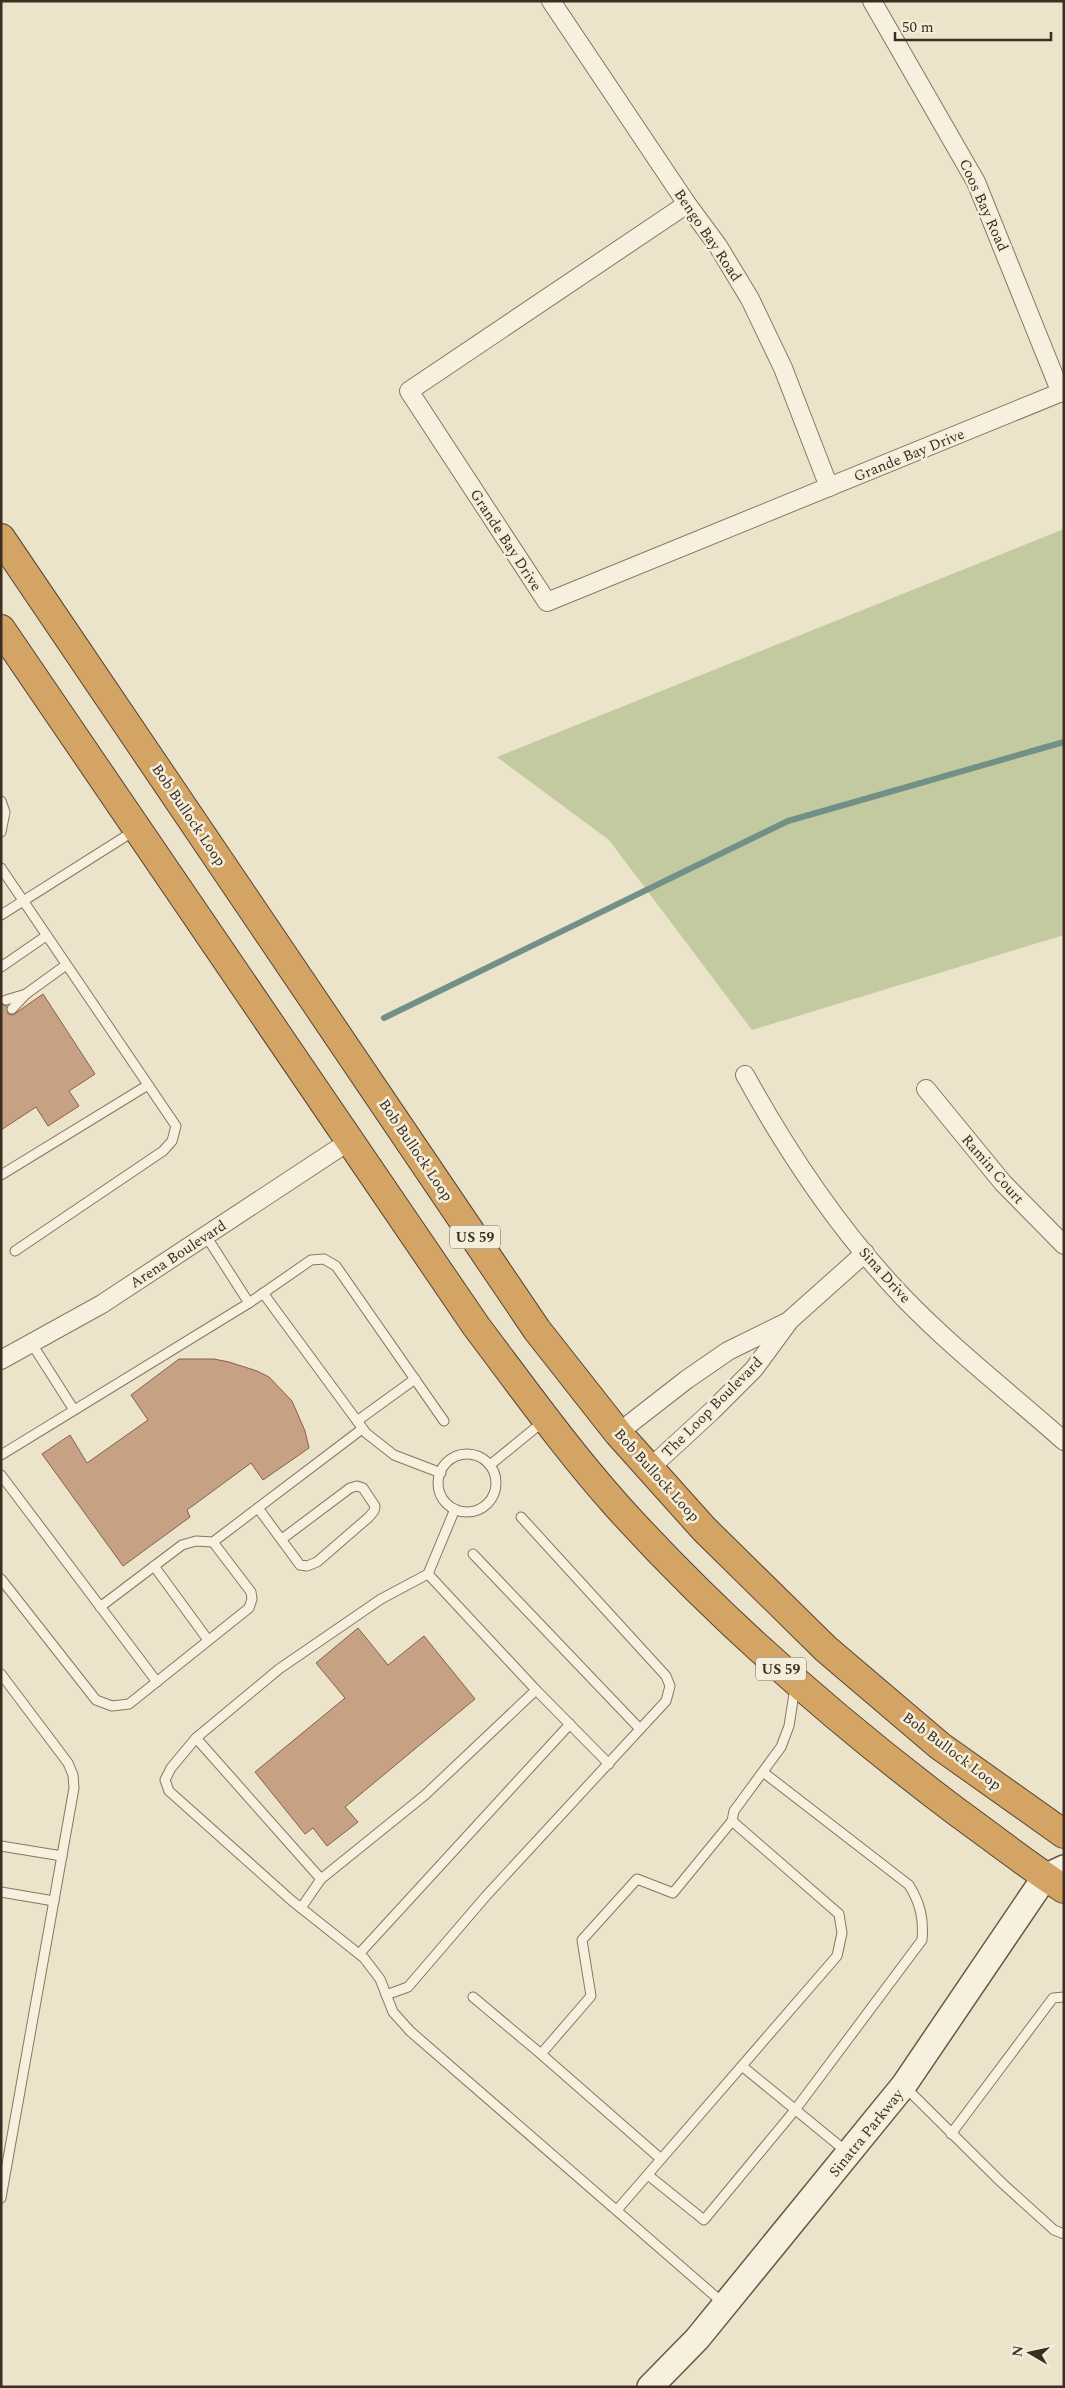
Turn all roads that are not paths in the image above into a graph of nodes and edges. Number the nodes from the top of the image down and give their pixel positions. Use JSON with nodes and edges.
{"nodes":[{"id":1,"x":551,"y":1,"type":"edge"},
{"id":2,"x":872,"y":1,"type":"edge"},
{"id":3,"x":687,"y":204,"type":"junction"},
{"id":4,"x":1062,"y":392,"type":"edge"},
{"id":5,"x":829,"y":487,"type":"junction"},
{"id":6,"x":1,"y":538,"type":"edge"},
{"id":7,"x":1,"y":628,"type":"edge"},
{"id":8,"x":1,"y":801,"type":"edge"},
{"id":9,"x":138,"y":828,"type":"junction"},
{"id":10,"x":1,"y":832,"type":"edge"},
{"id":11,"x":1,"y":868,"type":"edge"},
{"id":12,"x":22,"y":902,"type":"junction"},
{"id":13,"x":1,"y":914,"type":"edge"},
{"id":14,"x":46,"y":936,"type":"junction"},
{"id":15,"x":66,"y":966,"type":"junction"},
{"id":16,"x":1,"y":967,"type":"edge"},
{"id":17,"x":26,"y":994,"type":"junction"},
{"id":18,"x":6,"y":1000,"type":"dead end"},
{"id":19,"x":12,"y":1009,"type":"dead end"},
{"id":20,"x":745,"y":1076,"type":"dead end"},
{"id":21,"x":148,"y":1085,"type":"junction"},
{"id":22,"x":926,"y":1089,"type":"dead end"},
{"id":23,"x":351,"y":1140,"type":"junction"},
{"id":24,"x":1,"y":1175,"type":"edge"},
{"id":25,"x":206,"y":1236,"type":"junction"},
{"id":26,"x":1064,"y":1245,"type":"edge"},
{"id":27,"x":15,"y":1251,"type":"dead end"},
{"id":28,"x":865,"y":1253,"type":"junction"},
{"id":29,"x":263,"y":1293,"type":"junction"},
{"id":30,"x":249,"y":1303,"type":"junction"},
{"id":31,"x":790,"y":1320,"type":"junction"},
{"id":32,"x":32,"y":1344,"type":"junction"},
{"id":33,"x":1,"y":1360,"type":"edge"},
{"id":34,"x":415,"y":1379,"type":"junction"},
{"id":35,"x":74,"y":1410,"type":"junction"},
{"id":36,"x":546,"y":1420,"type":"junction"},
{"id":37,"x":444,"y":1421,"type":"dead end"},
{"id":38,"x":360,"y":1425,"type":"junction"},
{"id":39,"x":618,"y":1433,"type":"junction"},
{"id":40,"x":1064,"y":1441,"type":"edge"},
{"id":41,"x":1,"y":1455,"type":"edge"},
{"id":42,"x":490,"y":1465,"type":"junction"},
{"id":43,"x":650,"y":1468,"type":"junction"},
{"id":44,"x":441,"y":1473,"type":"junction"},
{"id":45,"x":1,"y":1476,"type":"edge"},
{"id":46,"x":258,"y":1508,"type":"junction"},
{"id":47,"x":455,"y":1509,"type":"junction"},
{"id":48,"x":521,"y":1517,"type":"dead end"},
{"id":49,"x":282,"y":1540,"type":"junction"},
{"id":50,"x":213,"y":1542,"type":"junction"},
{"id":51,"x":473,"y":1554,"type":"dead end"},
{"id":52,"x":154,"y":1566,"type":"junction"},
{"id":53,"x":428,"y":1574,"type":"junction"},
{"id":54,"x":1,"y":1579,"type":"edge"},
{"id":55,"x":100,"y":1607,"type":"junction"},
{"id":56,"x":208,"y":1640,"type":"junction"},
{"id":57,"x":1,"y":1674,"type":"edge"},
{"id":58,"x":157,"y":1682,"type":"junction"},
{"id":59,"x":796,"y":1682,"type":"junction"},
{"id":60,"x":536,"y":1690,"type":"junction"},
{"id":61,"x":570,"y":1724,"type":"junction"},
{"id":62,"x":640,"y":1729,"type":"junction"},
{"id":63,"x":196,"y":1738,"type":"junction"},
{"id":64,"x":608,"y":1764,"type":"junction"},
{"id":65,"x":763,"y":1772,"type":"junction"},
{"id":66,"x":732,"y":1821,"type":"junction"},
{"id":67,"x":1064,"y":1834,"type":"edge"},
{"id":68,"x":1,"y":1846,"type":"edge"},
{"id":69,"x":62,"y":1856,"type":"junction"},
{"id":70,"x":1057,"y":1878,"type":"edge"},
{"id":71,"x":321,"y":1879,"type":"junction"},
{"id":72,"x":1,"y":1892,"type":"edge"},
{"id":73,"x":54,"y":1901,"type":"junction"},
{"id":74,"x":301,"y":1908,"type":"junction"},
{"id":75,"x":359,"y":1954,"type":"junction"},
{"id":76,"x":386,"y":1995,"type":"junction"},
{"id":77,"x":473,"y":1997,"type":"dead end"},
{"id":78,"x":1064,"y":1997,"type":"edge"},
{"id":79,"x":541,"y":2054,"type":"junction"},
{"id":80,"x":742,"y":2066,"type":"junction"},
{"id":81,"x":904,"y":2085,"type":"junction"},
{"id":82,"x":795,"y":2110,"type":"junction"},
{"id":83,"x":951,"y":2134,"type":"junction"},
{"id":84,"x":849,"y":2154,"type":"junction"},
{"id":85,"x":661,"y":2159,"type":"junction"},
{"id":86,"x":648,"y":2175,"type":"junction"},
{"id":87,"x":1,"y":2198,"type":"edge"},
{"id":88,"x":617,"y":2210,"type":"junction"},
{"id":89,"x":1064,"y":2234,"type":"edge"},
{"id":90,"x":725,"y":2304,"type":"junction"},
{"id":91,"x":650,"y":2387,"type":"edge"}],
"edges":[{"from":1,"to":3,"type":"street","name":"Bengo Bay Road"},
{"from":2,"to":4,"type":"street","name":"Coos Bay Road"},
{"from":3,"to":5,"type":"street","name":"Bengo Bay Road"},
{"from":3,"to":5,"type":"street","name":"Grande Bay Drive"},
{"from":4,"to":5,"type":"street","name":"Grande Bay Drive"},
{"from":6,"to":39,"type":"highway","name":"Bob Bullock Loop","number":"US 59"},
{"from":7,"to":9,"type":"highway","number":"US 59"},
{"from":8,"to":10,"type":"lane"},
{"from":9,"to":12,"type":"lane"},
{"from":9,"to":23,"type":"highway","number":"US 59"},
{"from":11,"to":12,"type":"lane"},
{"from":12,"to":13,"type":"lane"},
{"from":12,"to":14,"type":"lane"},
{"from":14,"to":15,"type":"lane"},
{"from":14,"to":16,"type":"lane"},
{"from":15,"to":17,"type":"lane"},
{"from":15,"to":21,"type":"lane"},
{"from":17,"to":18,"type":"lane"},
{"from":17,"to":19,"type":"lane"},
{"from":20,"to":28,"type":"street","name":"Sina Drive"},
{"from":21,"to":24,"type":"lane"},
{"from":21,"to":27,"type":"lane"},
{"from":22,"to":26,"type":"street","name":"Ramin Court"},
{"from":23,"to":25,"type":"street","name":"Arena Boulevard"},
{"from":23,"to":36,"type":"highway","number":"US 59"},
{"from":25,"to":30,"type":"lane"},
{"from":25,"to":32,"type":"street","name":"Arena Boulevard"},
{"from":28,"to":31,"type":"street","name":"The Loop Boulevard"},
{"from":28,"to":40,"type":"street","name":"Sina Drive"},
{"from":29,"to":30,"type":"lane"},
{"from":29,"to":34,"type":"lane"},
{"from":29,"to":38,"type":"lane"},
{"from":30,"to":35,"type":"lane"},
{"from":31,"to":39,"type":"street","name":"The Loop Boulevard"},
{"from":31,"to":43,"type":"street","name":"The Loop Boulevard"},
{"from":32,"to":33,"type":"street","name":"Arena Boulevard"},
{"from":32,"to":35,"type":"lane"},
{"from":34,"to":37,"type":"lane"},
{"from":34,"to":38,"type":"lane"},
{"from":35,"to":41,"type":"lane"},
{"from":36,"to":42,"type":"lane"},
{"from":36,"to":59,"type":"highway","number":"US 59"},
{"from":38,"to":44,"type":"lane"},
{"from":38,"to":46,"type":"lane"},
{"from":39,"to":43,"type":"highway","name":"Bob Bullock Loop","number":"US 59"},
{"from":42,"to":44,"type":"lane"},
{"from":42,"to":47,"type":"lane"},
{"from":43,"to":67,"type":"highway","name":"Bob Bullock Loop","number":"US 59"},
{"from":44,"to":47,"type":"lane"},
{"from":45,"to":55,"type":"lane"},
{"from":46,"to":49,"type":"lane"},
{"from":46,"to":50,"type":"lane"},
{"from":47,"to":53,"type":"lane"},
{"from":48,"to":62,"type":"lane"},
{"from":49,"to":49,"type":"lane"},
{"from":50,"to":52,"type":"lane"},
{"from":50,"to":56,"type":"lane"},
{"from":51,"to":62,"type":"lane"},
{"from":52,"to":55,"type":"lane"},
{"from":52,"to":56,"type":"lane"},
{"from":53,"to":60,"type":"lane"},
{"from":53,"to":63,"type":"lane"},
{"from":54,"to":58,"type":"lane"},
{"from":55,"to":58,"type":"lane"},
{"from":56,"to":58,"type":"lane"},
{"from":57,"to":69,"type":"lane"},
{"from":59,"to":65,"type":"lane"},
{"from":59,"to":70,"type":"highway","number":"US 59"},
{"from":60,"to":61,"type":"lane"},
{"from":60,"to":71,"type":"lane"},
{"from":61,"to":64,"type":"lane"},
{"from":61,"to":75,"type":"lane"},
{"from":62,"to":64,"type":"lane"},
{"from":63,"to":71,"type":"lane"},
{"from":63,"to":74,"type":"lane"},
{"from":64,"to":76,"type":"lane"},
{"from":65,"to":66,"type":"lane"},
{"from":65,"to":82,"type":"lane"},
{"from":66,"to":79,"type":"lane"},
{"from":66,"to":80,"type":"lane"},
{"from":68,"to":69,"type":"lane"},
{"from":69,"to":73,"type":"lane"},
{"from":70,"to":81,"type":"street","name":"Sinatra Parkway"},
{"from":71,"to":74,"type":"lane"},
{"from":72,"to":73,"type":"lane"},
{"from":73,"to":87,"type":"lane"},
{"from":74,"to":75,"type":"lane"},
{"from":75,"to":76,"type":"lane"},
{"from":76,"to":88,"type":"lane"},
{"from":77,"to":79,"type":"lane"},
{"from":78,"to":83,"type":"lane"},
{"from":79,"to":85,"type":"lane"},
{"from":80,"to":82,"type":"lane"},
{"from":80,"to":85,"type":"lane"},
{"from":81,"to":83,"type":"lane"},
{"from":81,"to":84,"type":"street","name":"Sinatra Parkway"},
{"from":82,"to":84,"type":"lane"},
{"from":82,"to":86,"type":"lane"},
{"from":83,"to":89,"type":"lane"},
{"from":84,"to":90,"type":"street","name":"Sinatra Parkway"},
{"from":85,"to":86,"type":"lane"},
{"from":86,"to":88,"type":"lane"},
{"from":88,"to":90,"type":"lane"},
{"from":90,"to":91,"type":"street","name":"Sinatra Parkway"}]}
